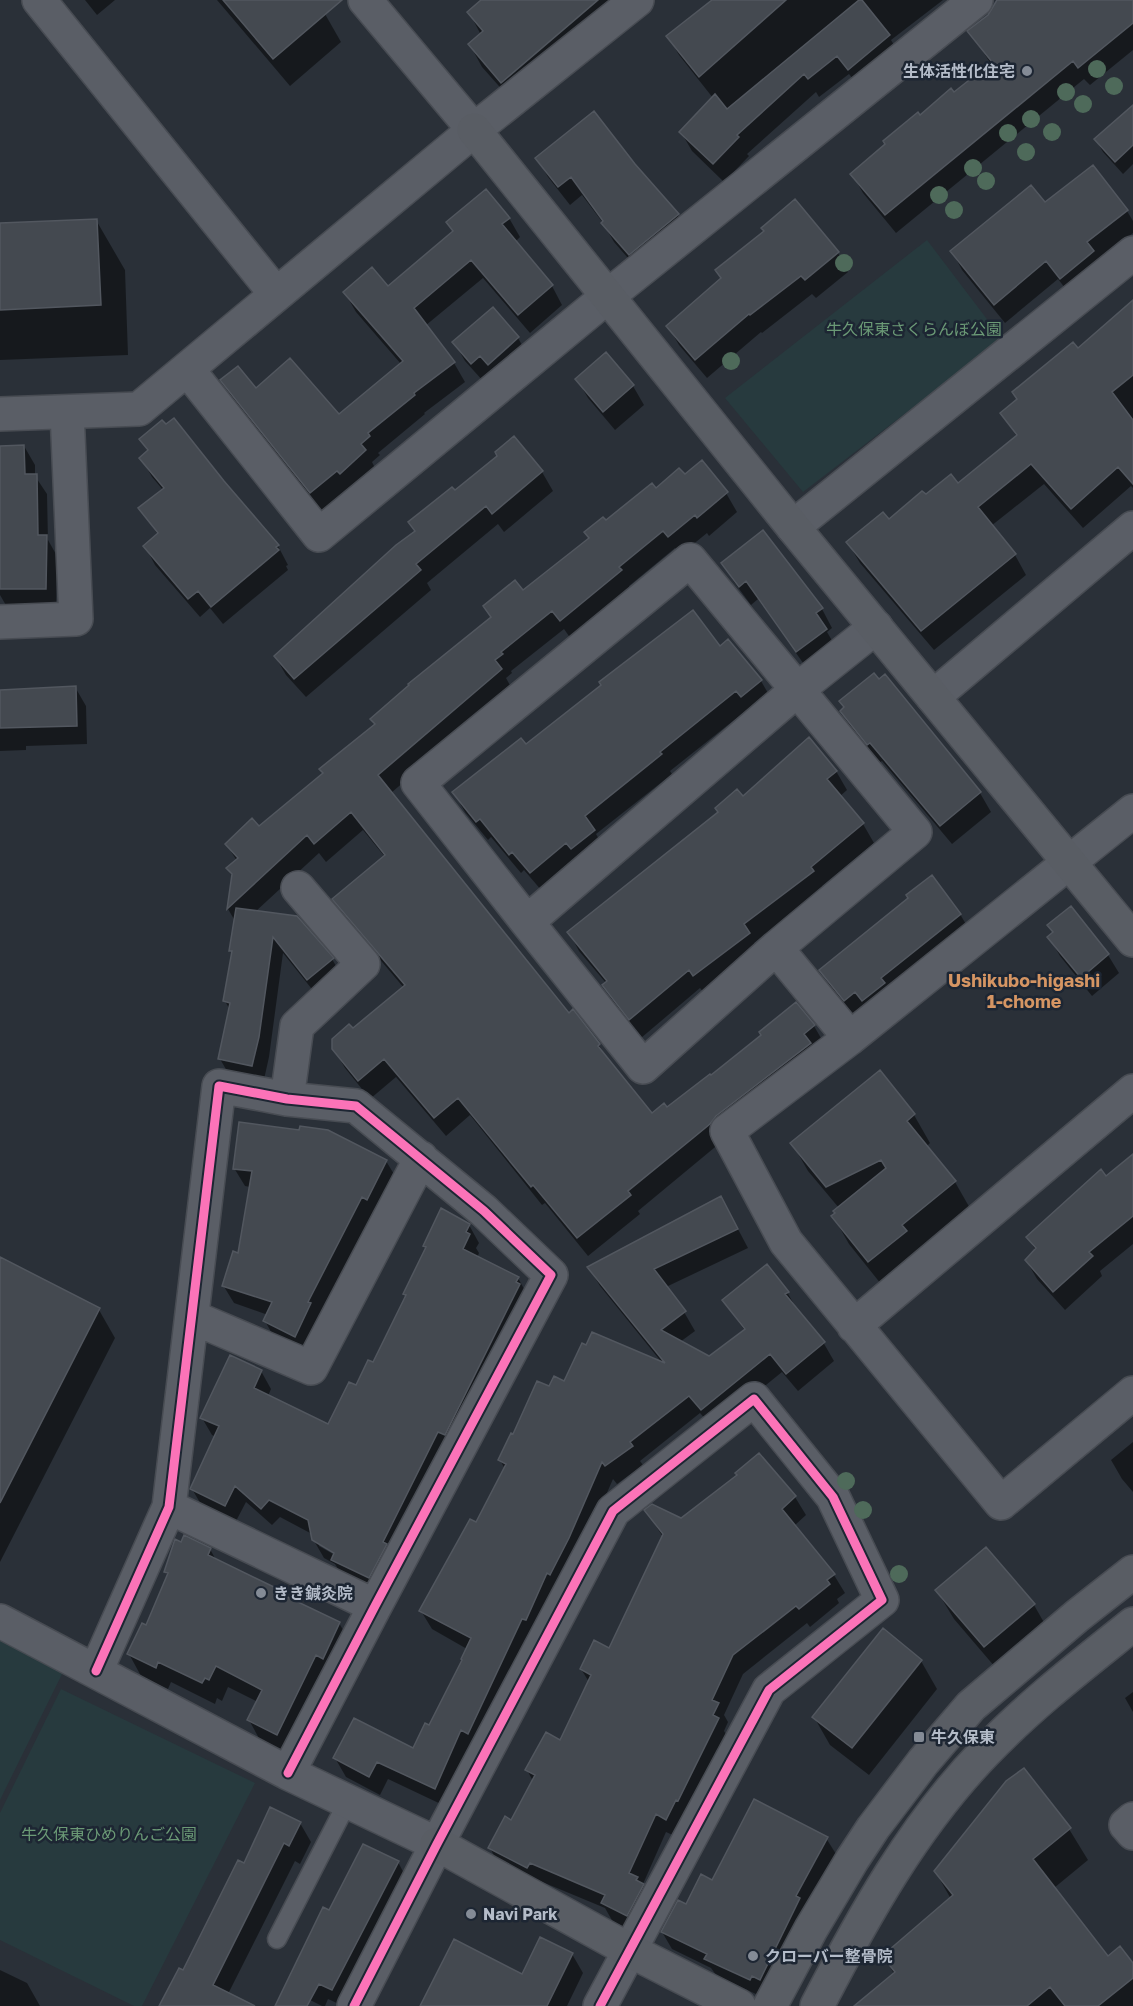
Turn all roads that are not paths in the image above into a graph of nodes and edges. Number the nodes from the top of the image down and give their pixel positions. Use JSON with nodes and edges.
{"nodes":[{"id":1,"x":39,"y":0,"type":"edge"},
{"id":2,"x":365,"y":0,"type":"edge"},
{"id":3,"x":637,"y":0,"type":"edge"},
{"id":4,"x":976,"y":0,"type":"edge"},
{"id":5,"x":474,"y":130,"type":"junction"},
{"id":6,"x":1133,"y":253,"type":"edge"},
{"id":7,"x":276,"y":294,"type":"junction"},
{"id":8,"x":608,"y":296,"type":"junction"},
{"id":9,"x":188,"y":370,"type":"junction"},
{"id":10,"x":66,"y":412,"type":"junction"},
{"id":11,"x":0,"y":414,"type":"edge"},
{"id":12,"x":794,"y":527,"type":"junction"},
{"id":13,"x":1133,"y":528,"type":"edge"},
{"id":14,"x":0,"y":622,"type":"edge"},
{"id":15,"x":876,"y":627,"type":"junction"},
{"id":16,"x":797,"y":690,"type":"junction"},
{"id":17,"x":933,"y":697,"type":"junction"},
{"id":18,"x":1133,"y":811,"type":"edge"},
{"id":19,"x":1071,"y":863,"type":"junction"},
{"id":20,"x":298,"y":888,"type":"dead end"},
{"id":21,"x":527,"y":922,"type":"junction"},
{"id":22,"x":1133,"y":940,"type":"edge"},
{"id":23,"x":776,"y":948,"type":"junction"},
{"id":24,"x":850,"y":1038,"type":"junction"},
{"id":25,"x":1133,"y":1091,"type":"edge"},
{"id":26,"x":287,"y":1099,"type":"junction"},
{"id":27,"x":421,"y":1158,"type":"junction"},
{"id":28,"x":192,"y":1317,"type":"junction"},
{"id":29,"x":854,"y":1326,"type":"junction"},
{"id":30,"x":1133,"y":1393,"type":"edge"},
{"id":31,"x":169,"y":1507,"type":"junction"},
{"id":32,"x":1133,"y":1572,"type":"edge"},
{"id":33,"x":375,"y":1606,"type":"junction"},
{"id":34,"x":0,"y":1621,"type":"edge"},
{"id":35,"x":1133,"y":1624,"type":"edge"},
{"id":36,"x":96,"y":1671,"type":"junction"},
{"id":37,"x":288,"y":1773,"type":"junction"},
{"id":38,"x":348,"y":1802,"type":"junction"},
{"id":39,"x":1133,"y":1819,"type":"edge"},
{"id":40,"x":1133,"y":1833,"type":"edge"},
{"id":41,"x":437,"y":1844,"type":"junction"},
{"id":42,"x":277,"y":1939,"type":"dead end"},
{"id":43,"x":629,"y":1950,"type":"junction"},
{"id":44,"x":354,"y":2006,"type":"edge"},
{"id":45,"x":600,"y":2006,"type":"edge"},
{"id":46,"x":739,"y":2006,"type":"edge"},
{"id":47,"x":770,"y":2006,"type":"edge"},
{"id":48,"x":817,"y":2006,"type":"edge"}],
"edges":[{"from":1,"to":7,"type":"street"},
{"from":2,"to":5,"type":"street"},
{"from":3,"to":5,"type":"street"},
{"from":4,"to":8,"type":"street"},
{"from":5,"to":7,"type":"street"},
{"from":5,"to":8,"type":"street"},
{"from":6,"to":12,"type":"street"},
{"from":7,"to":9,"type":"street"},
{"from":8,"to":9,"type":"street"},
{"from":8,"to":12,"type":"street"},
{"from":9,"to":10,"type":"street"},
{"from":10,"to":11,"type":"street"},
{"from":10,"to":14,"type":"street"},
{"from":12,"to":15,"type":"street"},
{"from":13,"to":17,"type":"street"},
{"from":15,"to":16,"type":"street"},
{"from":15,"to":17,"type":"street"},
{"from":16,"to":21,"type":"street"},
{"from":16,"to":21,"type":"street"},
{"from":16,"to":23,"type":"street"},
{"from":17,"to":19,"type":"street"},
{"from":18,"to":19,"type":"street"},
{"from":19,"to":22,"type":"street"},
{"from":19,"to":24,"type":"street"},
{"from":20,"to":26,"type":"street"},
{"from":21,"to":23,"type":"street"},
{"from":23,"to":24,"type":"street"},
{"from":24,"to":29,"type":"street"},
{"from":25,"to":29,"type":"street"},
{"from":26,"to":27,"type":"street"},
{"from":26,"to":28,"type":"street"},
{"from":27,"to":28,"type":"street"},
{"from":27,"to":33,"type":"street"},
{"from":28,"to":31,"type":"street"},
{"from":29,"to":30,"type":"street"},
{"from":31,"to":33,"type":"street"},
{"from":31,"to":36,"type":"street"},
{"from":32,"to":47,"type":"street"},
{"from":33,"to":37,"type":"street"},
{"from":34,"to":36,"type":"street"},
{"from":35,"to":48,"type":"street"},
{"from":36,"to":37,"type":"street"},
{"from":37,"to":38,"type":"street"},
{"from":38,"to":41,"type":"street"},
{"from":38,"to":42,"type":"lane"},
{"from":39,"to":40,"type":"street"},
{"from":41,"to":43,"type":"street"},
{"from":41,"to":43,"type":"street"},
{"from":41,"to":44,"type":"street"},
{"from":43,"to":45,"type":"street"},
{"from":43,"to":46,"type":"street"}]}
